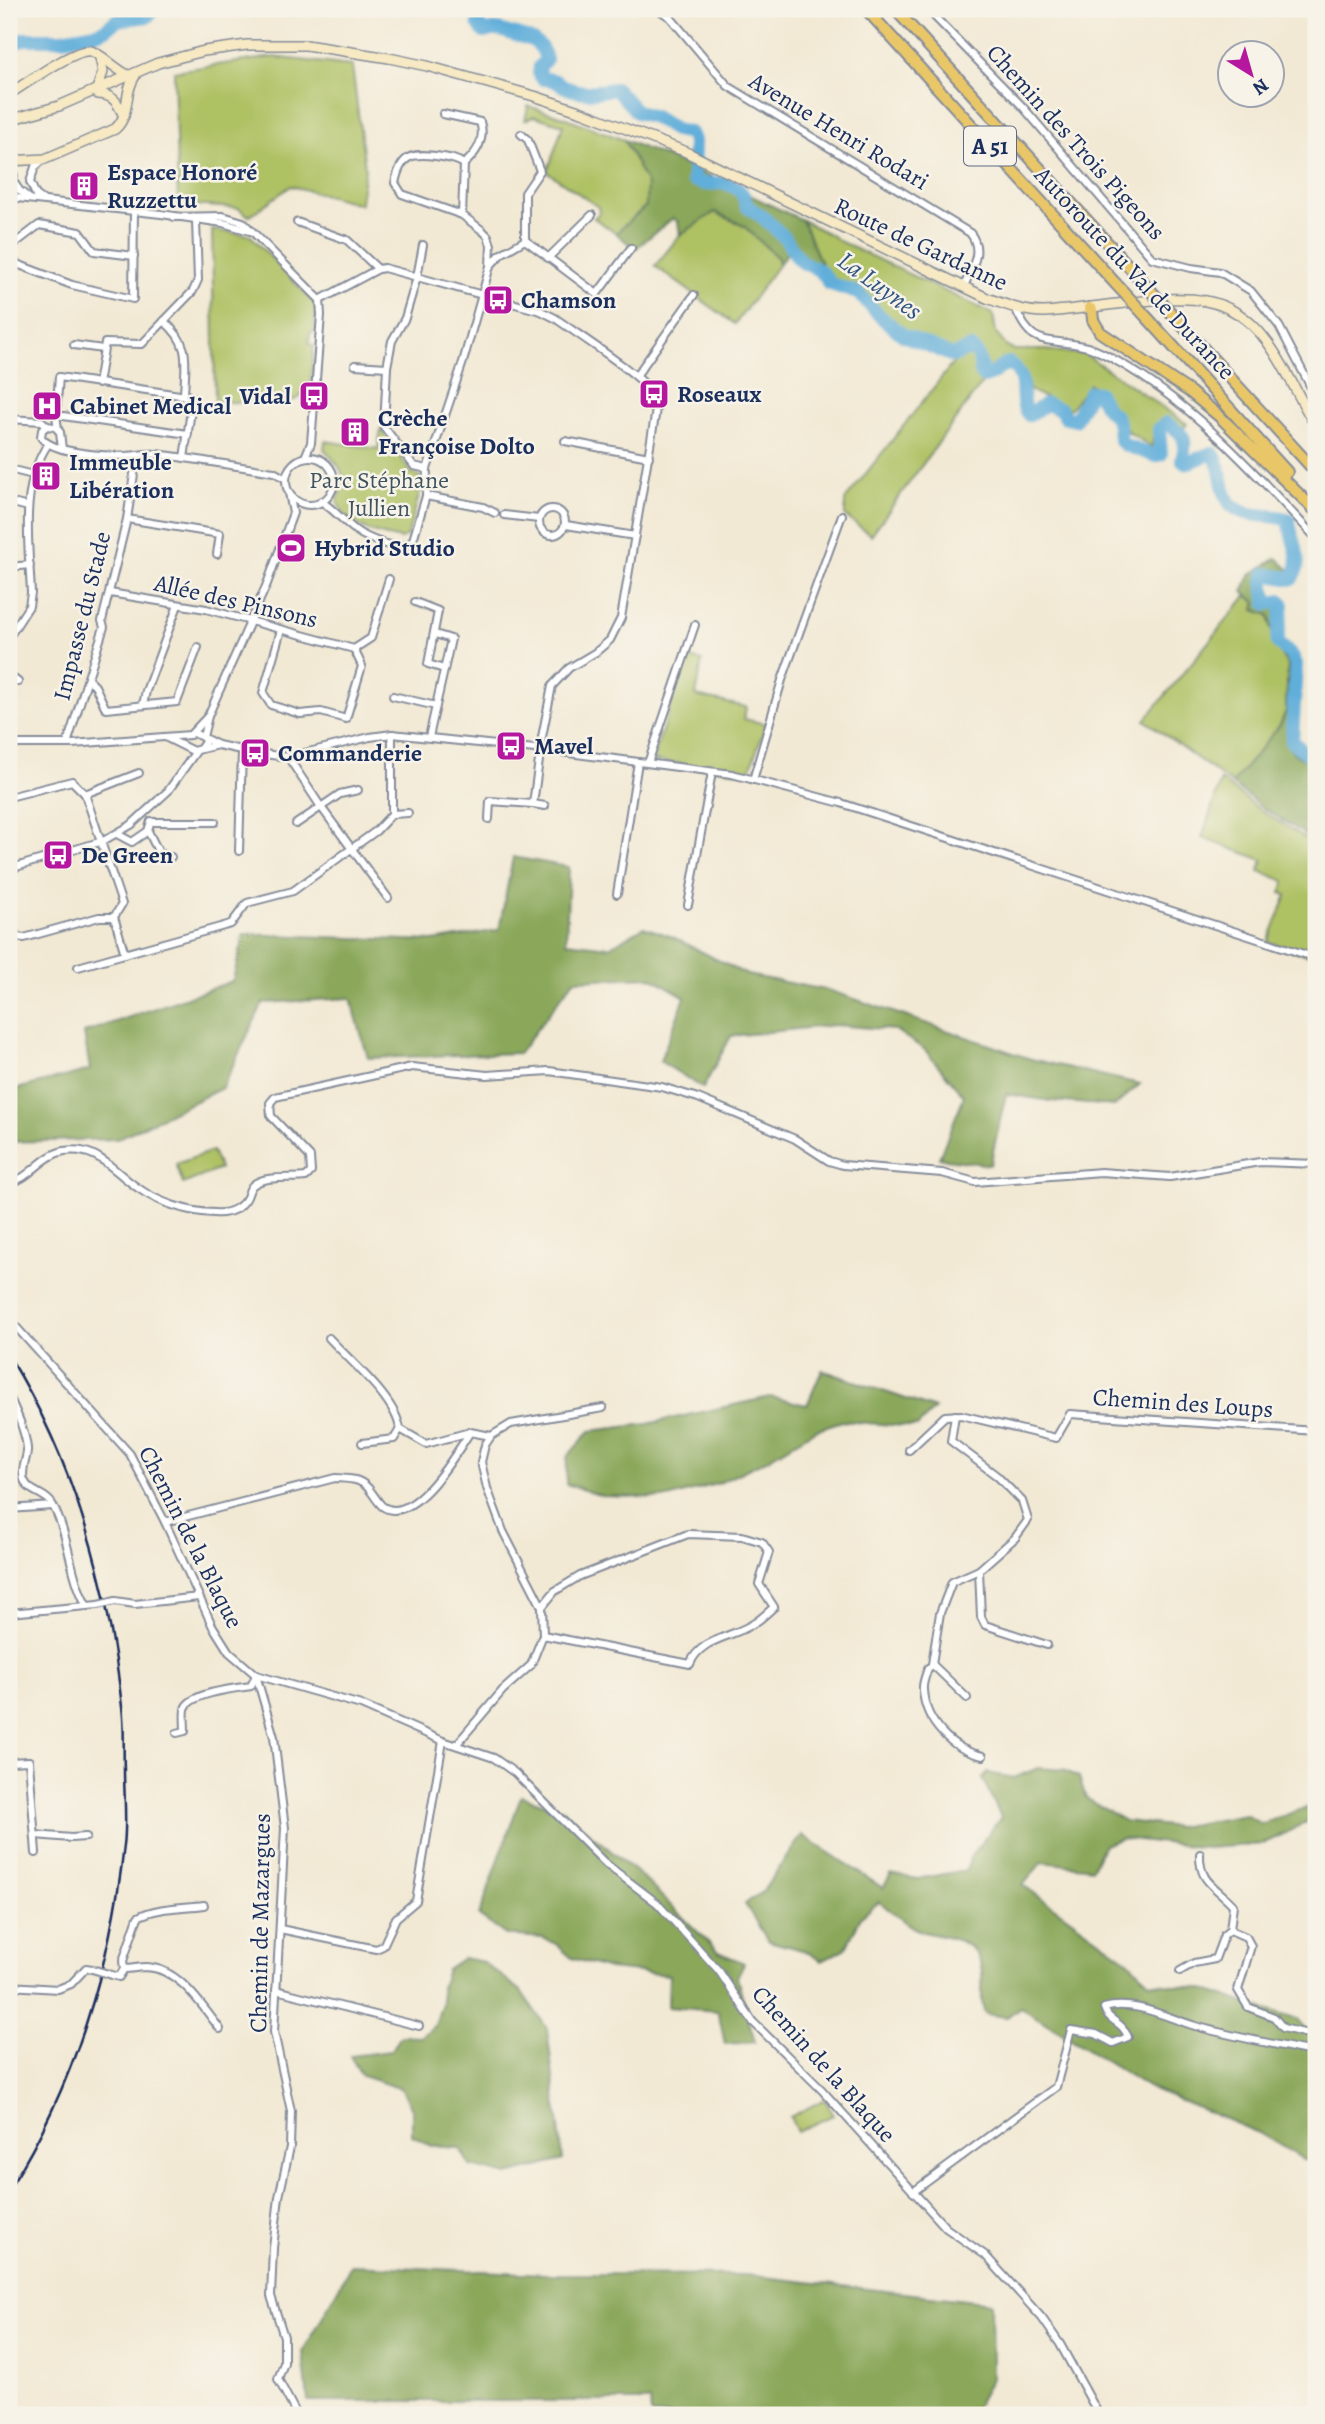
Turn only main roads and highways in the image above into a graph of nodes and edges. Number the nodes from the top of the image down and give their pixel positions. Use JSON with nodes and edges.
{"nodes":[{"id":1,"x":866,"y":9,"type":"edge"},
{"id":2,"x":895,"y":9,"type":"edge"},
{"id":3,"x":100,"y":57,"type":"junction"},
{"id":4,"x":132,"y":76,"type":"junction"},
{"id":5,"x":9,"y":85,"type":"edge"},
{"id":6,"x":23,"y":86,"type":"junction"},
{"id":7,"x":98,"y":92,"type":"junction"},
{"id":8,"x":9,"y":94,"type":"edge"},
{"id":9,"x":124,"y":116,"type":"junction"},
{"id":10,"x":9,"y":122,"type":"edge"},
{"id":11,"x":9,"y":161,"type":"edge"},
{"id":12,"x":34,"y":161,"type":"junction"},
{"id":13,"x":12,"y":182,"type":"edge"},
{"id":14,"x":1105,"y":305,"type":"joint"},
{"id":15,"x":1091,"y":312,"type":"junction"},
{"id":16,"x":1316,"y":426,"type":"edge"},
{"id":17,"x":1316,"y":472,"type":"edge"},
{"id":18,"x":1316,"y":503,"type":"edge"},
{"id":19,"x":1316,"y":511,"type":"edge"}],
"edges":[{"from":1,"to":18,"type":"highway","name":"Autoroute du Val de Durance","number":"A 51","bridge":true},
{"from":2,"to":17,"type":"highway","name":"Autoroute du Val de Durance","number":"A 51","bridge":true},
{"from":3,"to":4,"type":"main road"},
{"from":3,"to":6,"type":"main road"},
{"from":3,"to":7,"type":"main road"},
{"from":4,"to":7,"type":"main road","name":"Route de Gardanne"},
{"from":4,"to":9,"type":"main road"},
{"from":4,"to":15,"type":"main road","name":"Route de Gardanne"},
{"from":5,"to":6,"type":"main road"},
{"from":6,"to":8,"type":"main road"},
{"from":7,"to":9,"type":"main road"},
{"from":7,"to":10,"type":"main road","name":"Route de Gardanne"},
{"from":9,"to":12,"type":"main road"},
{"from":11,"to":12,"type":"main road"},
{"from":11,"to":13,"type":"main road"},
{"from":12,"to":13,"type":"main road"},
{"from":14,"to":15,"type":"highway"},
{"from":14,"to":16,"type":"main road"},
{"from":15,"to":19,"type":"highway"}]}
